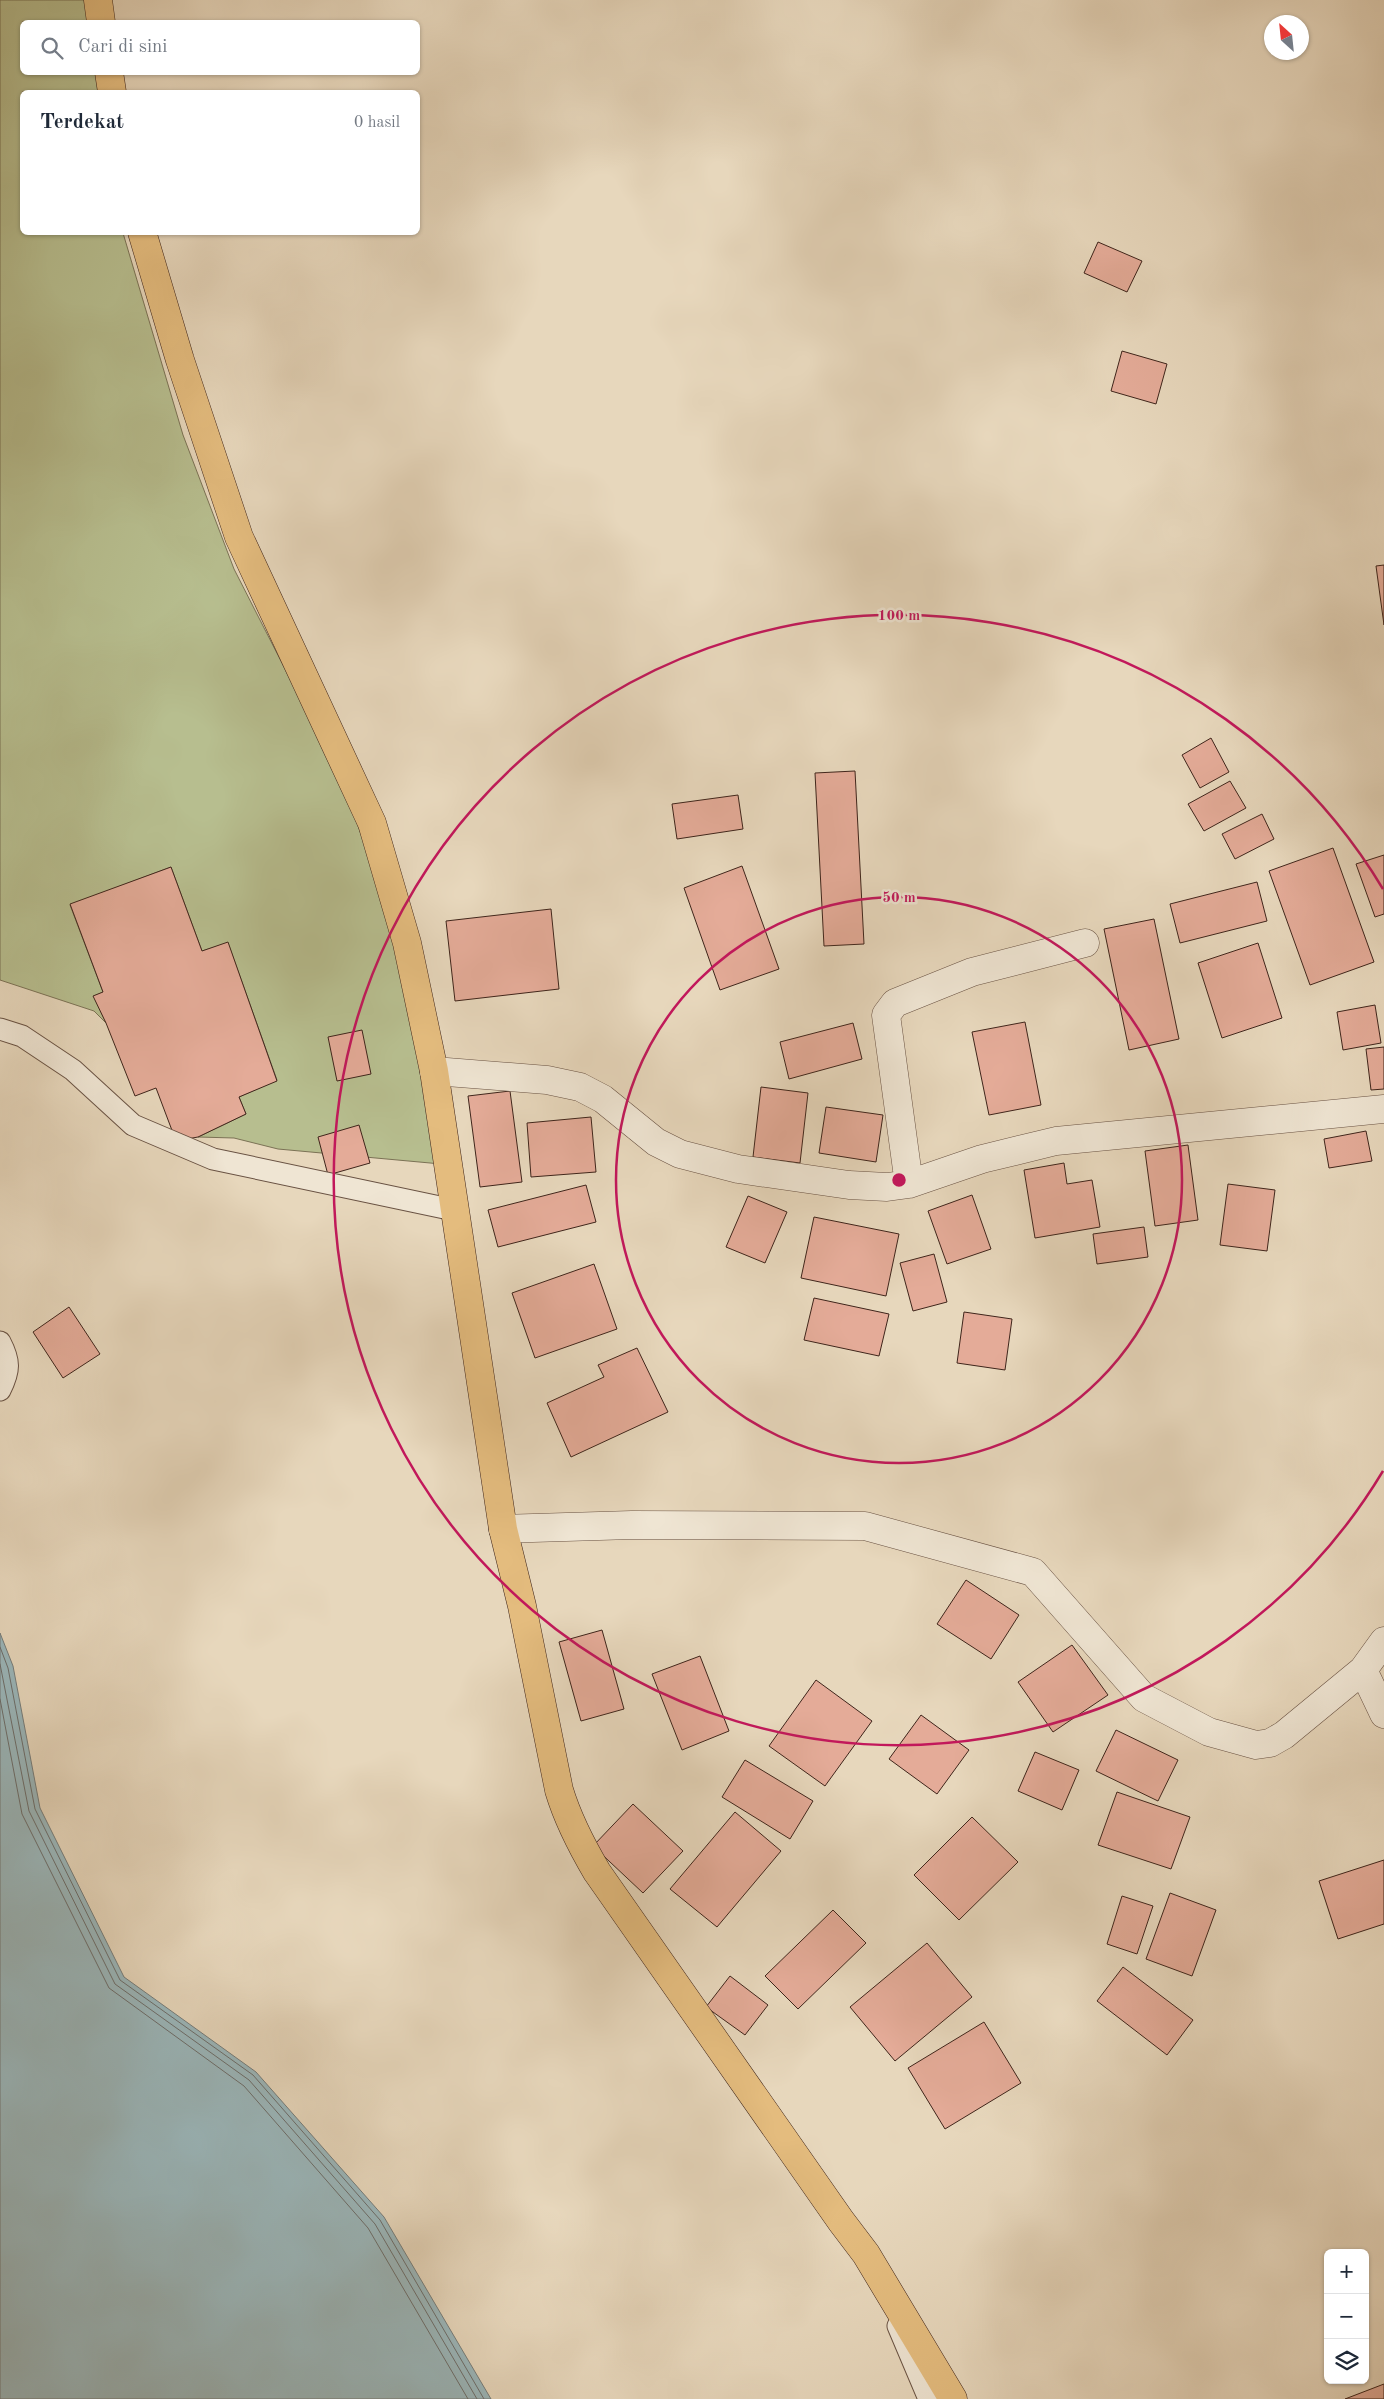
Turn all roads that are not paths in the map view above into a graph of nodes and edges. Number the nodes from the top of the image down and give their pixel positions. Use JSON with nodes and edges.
{"nodes":[{"id":1,"x":98,"y":0,"type":"edge"},
{"id":2,"x":102,"y":20,"type":"edge"},
{"id":3,"x":109,"y":75,"type":"edge"},
{"id":4,"x":112,"y":90,"type":"edge"},
{"id":5,"x":143,"y":235,"type":"edge"},
{"id":6,"x":1085,"y":943,"type":"dead end"},
{"id":7,"x":0,"y":1029,"type":"edge"},
{"id":8,"x":434,"y":1071,"type":"junction"},
{"id":9,"x":1384,"y":1109,"type":"edge"},
{"id":10,"x":909,"y":1184,"type":"junction"},
{"id":11,"x":454,"y":1210,"type":"junction"},
{"id":12,"x":0,"y":1342,"type":"edge"},
{"id":13,"x":0,"y":1390,"type":"edge"},
{"id":14,"x":503,"y":1529,"type":"junction"},
{"id":15,"x":1384,"y":1641,"type":"edge"},
{"id":16,"x":1363,"y":1670,"type":"junction"},
{"id":17,"x":1384,"y":1714,"type":"edge"},
{"id":18,"x":866,"y":2254,"type":"junction"},
{"id":19,"x":929,"y":2399,"type":"edge"},
{"id":20,"x":953,"y":2399,"type":"edge"}],
"edges":[{"from":1,"to":2,"type":"highway"},
{"from":3,"to":4,"type":"highway"},
{"from":5,"to":8,"type":"highway"},
{"from":6,"to":10,"type":"street"},
{"from":7,"to":11,"type":"lane"},
{"from":8,"to":10,"type":"street"},
{"from":8,"to":11,"type":"highway"},
{"from":9,"to":10,"type":"street"},
{"from":11,"to":14,"type":"highway"},
{"from":12,"to":13,"type":"lane"},
{"from":14,"to":16,"type":"street"},
{"from":14,"to":18,"type":"highway"},
{"from":15,"to":16,"type":"street"},
{"from":16,"to":17,"type":"street"},
{"from":18,"to":19,"type":"lane"},
{"from":18,"to":20,"type":"highway"}]}
